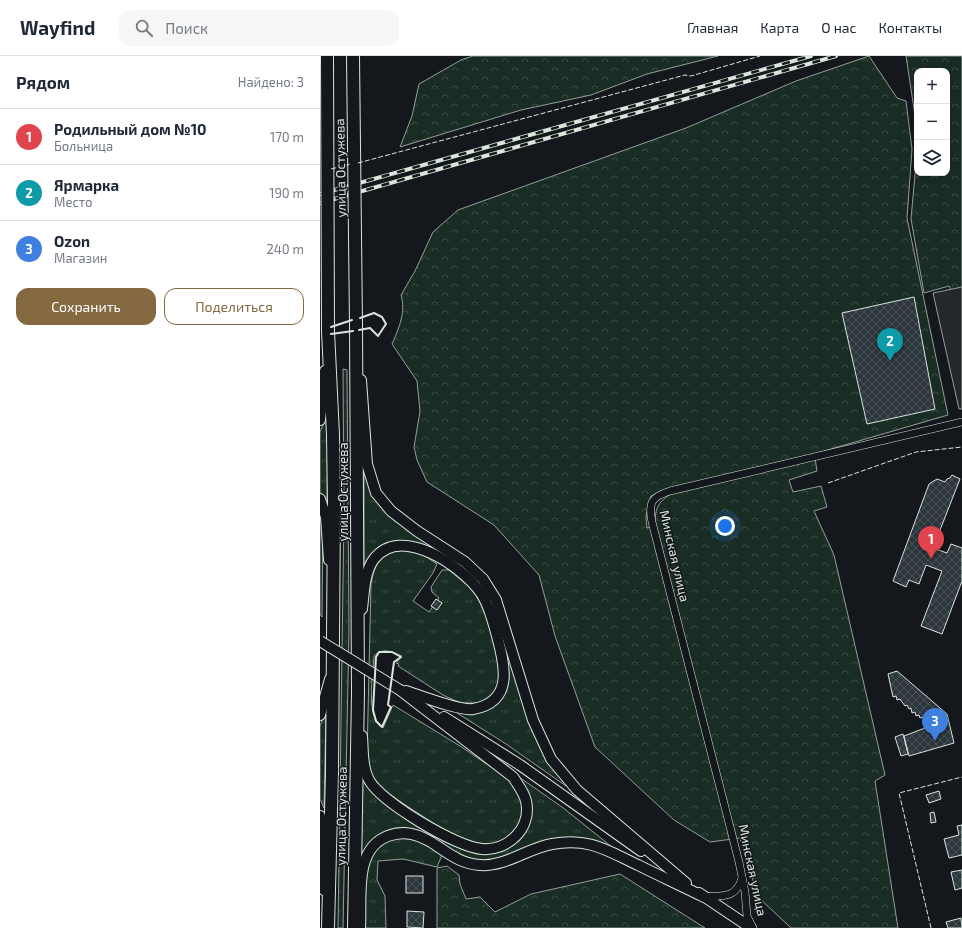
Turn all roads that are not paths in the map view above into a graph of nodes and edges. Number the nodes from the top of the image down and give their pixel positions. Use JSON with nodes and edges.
{"nodes":[{"id":1,"x":326,"y":56,"type":"edge"},
{"id":2,"x":353,"y":56,"type":"edge"},
{"id":3,"x":356,"y":325,"type":"junction"},
{"id":4,"x":328,"y":331,"type":"junction"},
{"id":5,"x":320,"y":420,"type":"edge"},
{"id":6,"x":962,"y":422,"type":"edge"},
{"id":7,"x":320,"y":499,"type":"edge"},
{"id":8,"x":332,"y":612,"type":"junction"},
{"id":9,"x":358,"y":635,"type":"junction"},
{"id":10,"x":320,"y":641,"type":"edge"},
{"id":11,"x":331,"y":674,"type":"junction"},
{"id":12,"x":400,"y":690,"type":"junction"},
{"id":13,"x":358,"y":692,"type":"junction"},
{"id":14,"x":320,"y":715,"type":"edge"},
{"id":15,"x":320,"y":816,"type":"edge"},
{"id":16,"x":742,"y":878,"type":"junction"},
{"id":17,"x":686,"y":883,"type":"junction"},
{"id":18,"x":704,"y":897,"type":"junction"},
{"id":19,"x":326,"y":928,"type":"edge"},
{"id":20,"x":354,"y":928,"type":"edge"},
{"id":21,"x":360,"y":928,"type":"edge"},
{"id":22,"x":753,"y":928,"type":"edge"}],
"edges":[{"from":1,"to":4,"type":"main road","name":"улица Остужева","bridge":true},
{"from":2,"to":3,"type":"main road","name":"улица Остужева","bridge":true},
{"from":3,"to":9,"type":"main road","name":"улица Остужева"},
{"from":3,"to":17,"type":"street"},
{"from":4,"to":5,"type":"street"},
{"from":4,"to":8,"type":"main road","name":"улица Остужева"},
{"from":6,"to":16,"type":"street","name":"Минская улица"},
{"from":7,"to":8,"type":"street"},
{"from":8,"to":11,"type":"main road","name":"улица Остужева"},
{"from":9,"to":12,"type":"street"},
{"from":9,"to":13,"type":"main road","name":"улица Остужева"},
{"from":10,"to":12,"type":"street","name":"Минская улица","bridge":true},
{"from":11,"to":14,"type":"street"},
{"from":11,"to":19,"type":"main road","name":"улица Остужева"},
{"from":12,"to":13,"type":"street"},
{"from":12,"to":17,"type":"street","name":"Минская улица"},
{"from":13,"to":20,"type":"main road","name":"улица Остужева"},
{"from":15,"to":19,"type":"street"},
{"from":16,"to":18,"type":"street"},
{"from":16,"to":22,"type":"street","name":"Минская улица"},
{"from":17,"to":18,"type":"street","name":"Минская улица"},
{"from":18,"to":21,"type":"street"},
{"from":18,"to":22,"type":"street","name":"Минская улица"}]}
